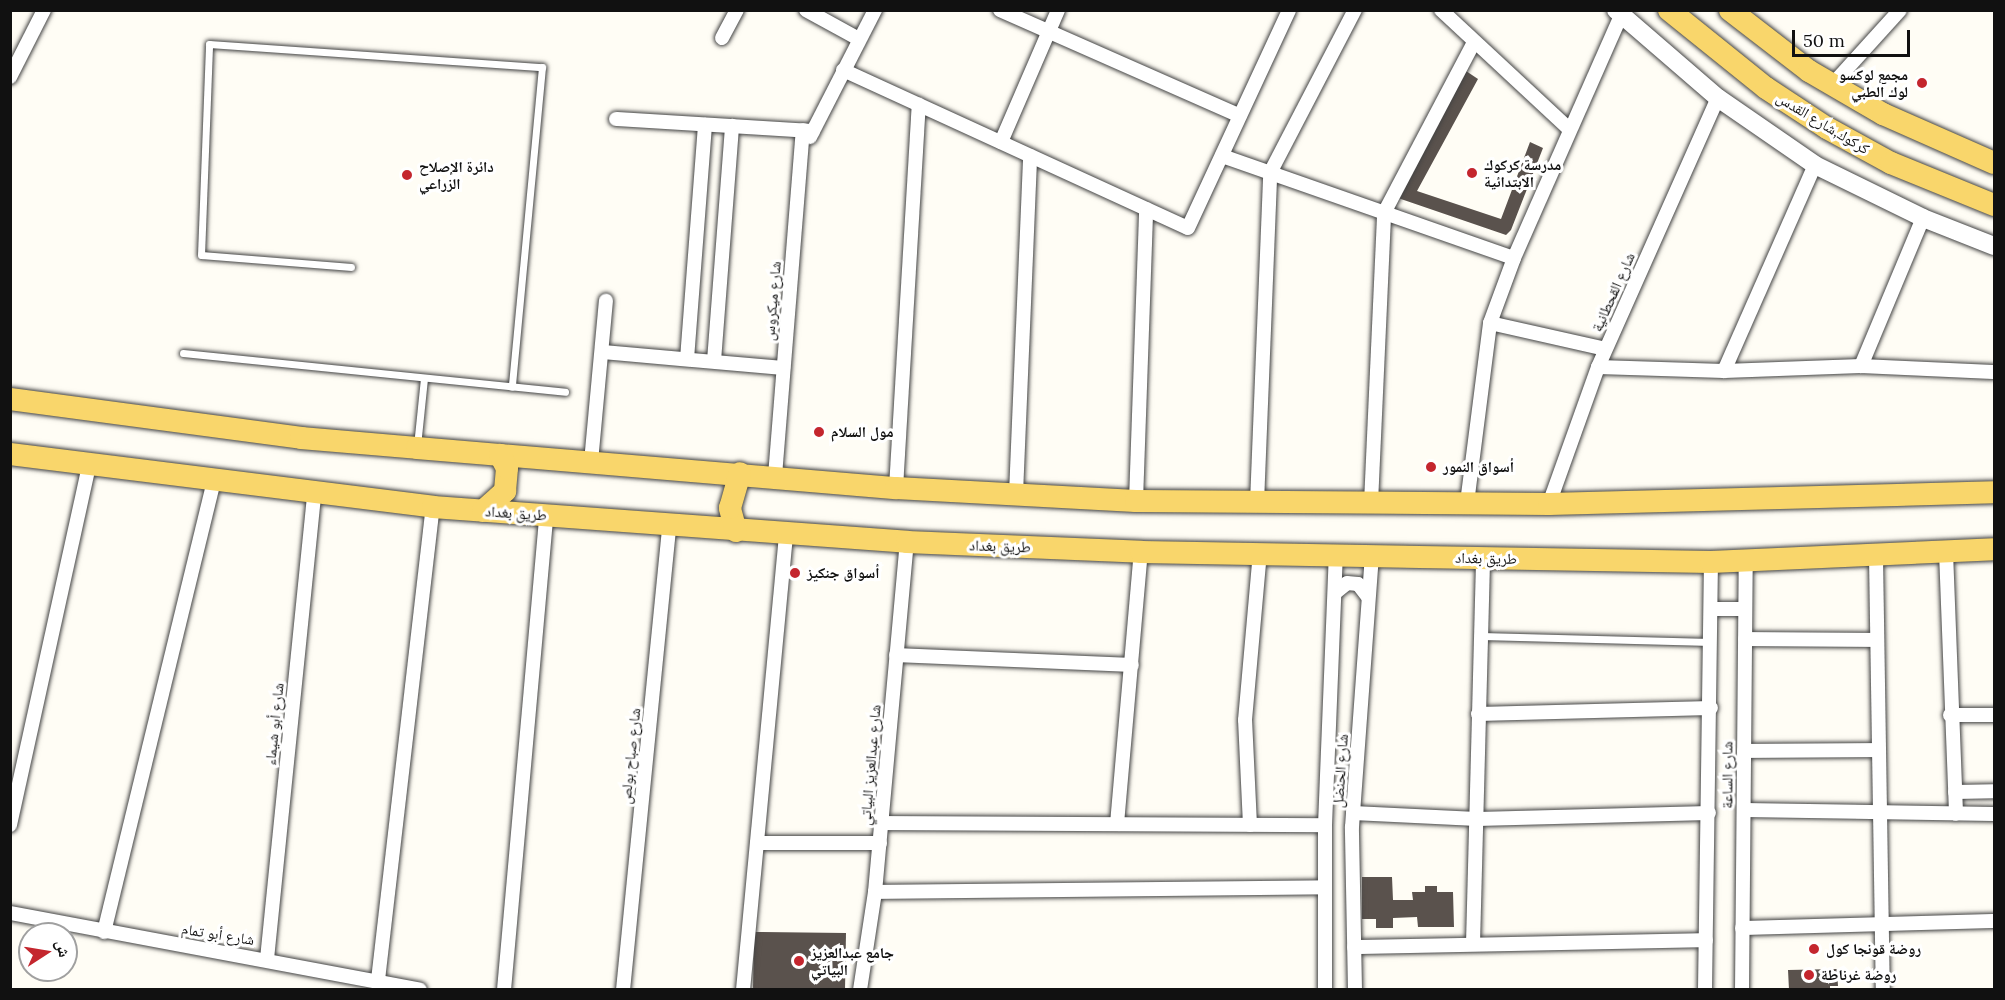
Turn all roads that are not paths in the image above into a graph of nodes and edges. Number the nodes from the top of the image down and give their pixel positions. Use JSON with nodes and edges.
{"nodes":[{"id":1,"x":44,"y":10,"type":"edge"},
{"id":2,"x":737,"y":10,"type":"edge"},
{"id":3,"x":806,"y":10,"type":"edge"},
{"id":4,"x":875,"y":10,"type":"edge"},
{"id":5,"x":1000,"y":10,"type":"edge"},
{"id":6,"x":1058,"y":10,"type":"edge"},
{"id":7,"x":1289,"y":10,"type":"edge"},
{"id":8,"x":1355,"y":10,"type":"edge"},
{"id":9,"x":1441,"y":10,"type":"edge"},
{"id":10,"x":1669,"y":10,"type":"edge"},
{"id":11,"x":1730,"y":10,"type":"edge"},
{"id":12,"x":1900,"y":10,"type":"edge"},
{"id":13,"x":1618,"y":13,"type":"edge"},
{"id":14,"x":1048,"y":32,"type":"junction"},
{"id":15,"x":723,"y":38,"type":"dead end"},
{"id":16,"x":860,"y":39,"type":"junction"},
{"id":17,"x":1473,"y":44,"type":"junction"},
{"id":18,"x":843,"y":70,"type":"junction"},
{"id":19,"x":10,"y":77,"type":"edge"},
{"id":20,"x":1832,"y":85,"type":"junction"},
{"id":21,"x":1718,"y":99,"type":"junction"},
{"id":22,"x":919,"y":105,"type":"junction"},
{"id":23,"x":1240,"y":116,"type":"junction"},
{"id":24,"x":616,"y":119,"type":"dead end"},
{"id":25,"x":705,"y":124,"type":"junction"},
{"id":26,"x":732,"y":126,"type":"junction"},
{"id":27,"x":1569,"y":129,"type":"junction"},
{"id":28,"x":808,"y":130,"type":"junction"},
{"id":29,"x":1001,"y":142,"type":"junction"},
{"id":30,"x":1030,"y":156,"type":"junction"},
{"id":31,"x":1222,"y":156,"type":"junction"},
{"id":32,"x":1995,"y":163,"type":"edge"},
{"id":33,"x":1815,"y":165,"type":"junction"},
{"id":34,"x":1270,"y":173,"type":"junction"},
{"id":35,"x":1995,"y":205,"type":"edge"},
{"id":36,"x":1146,"y":208,"type":"junction"},
{"id":37,"x":1384,"y":213,"type":"junction"},
{"id":38,"x":1923,"y":218,"type":"junction"},
{"id":39,"x":1995,"y":246,"type":"edge"},
{"id":40,"x":1514,"y":258,"type":"junction"},
{"id":41,"x":351,"y":267,"type":"dead end"},
{"id":42,"x":606,"y":301,"type":"dead end"},
{"id":43,"x":1490,"y":323,"type":"junction"},
{"id":44,"x":1605,"y":349,"type":"junction"},
{"id":45,"x":603,"y":352,"type":"junction"},
{"id":46,"x":183,"y":353,"type":"dead end"},
{"id":47,"x":687,"y":359,"type":"junction"},
{"id":48,"x":714,"y":362,"type":"junction"},
{"id":49,"x":1861,"y":366,"type":"junction"},
{"id":50,"x":1598,"y":367,"type":"junction"},
{"id":51,"x":783,"y":368,"type":"junction"},
{"id":52,"x":1724,"y":370,"type":"junction"},
{"id":53,"x":1993,"y":372,"type":"dead end"},
{"id":54,"x":424,"y":378,"type":"junction"},
{"id":55,"x":512,"y":387,"type":"junction"},
{"id":56,"x":564,"y":393,"type":"dead end"},
{"id":57,"x":10,"y":399,"type":"edge"},
{"id":58,"x":417,"y":448,"type":"junction"},
{"id":59,"x":10,"y":454,"type":"edge"},
{"id":60,"x":500,"y":454,"type":"junction"},
{"id":61,"x":591,"y":462,"type":"junction"},
{"id":62,"x":89,"y":465,"type":"junction"},
{"id":63,"x":740,"y":473,"type":"junction"},
{"id":64,"x":775,"y":476,"type":"junction"},
{"id":65,"x":214,"y":480,"type":"junction"},
{"id":66,"x":896,"y":488,"type":"junction"},
{"id":67,"x":1995,"y":492,"type":"edge"},
{"id":68,"x":314,"y":493,"type":"junction"},
{"id":69,"x":1016,"y":494,"type":"junction"},
{"id":70,"x":1136,"y":501,"type":"junction"},
{"id":71,"x":1257,"y":503,"type":"junction"},
{"id":72,"x":1371,"y":503,"type":"junction"},
{"id":73,"x":1467,"y":503,"type":"junction"},
{"id":74,"x":1549,"y":504,"type":"junction"},
{"id":75,"x":433,"y":507,"type":"junction"},
{"id":76,"x":483,"y":511,"type":"junction"},
{"id":77,"x":546,"y":516,"type":"junction"},
{"id":78,"x":669,"y":526,"type":"junction"},
{"id":79,"x":736,"y":531,"type":"junction"},
{"id":80,"x":786,"y":535,"type":"junction"},
{"id":81,"x":907,"y":542,"type":"junction"},
{"id":82,"x":1995,"y":549,"type":"edge"},
{"id":83,"x":1141,"y":552,"type":"junction"},
{"id":84,"x":1946,"y":552,"type":"junction"},
{"id":85,"x":1260,"y":554,"type":"junction"},
{"id":86,"x":1372,"y":555,"type":"junction"},
{"id":87,"x":1336,"y":556,"type":"junction"},
{"id":88,"x":1876,"y":557,"type":"junction"},
{"id":89,"x":1483,"y":558,"type":"junction"},
{"id":90,"x":1746,"y":561,"type":"junction"},
{"id":91,"x":1711,"y":562,"type":"junction"},
{"id":92,"x":1336,"y":592,"type":"junction"},
{"id":93,"x":1368,"y":597,"type":"junction"},
{"id":94,"x":1711,"y":609,"type":"junction"},
{"id":95,"x":1745,"y":609,"type":"junction"},
{"id":96,"x":1480,"y":636,"type":"junction"},
{"id":97,"x":1745,"y":639,"type":"junction"},
{"id":98,"x":1878,"y":640,"type":"junction"},
{"id":99,"x":1711,"y":642,"type":"junction"},
{"id":100,"x":896,"y":655,"type":"junction"},
{"id":101,"x":1132,"y":665,"type":"junction"},
{"id":102,"x":1711,"y":708,"type":"junction"},
{"id":103,"x":1478,"y":714,"type":"junction"},
{"id":104,"x":1950,"y":715,"type":"junction"},
{"id":105,"x":1995,"y":715,"type":"edge"},
{"id":106,"x":1879,"y":750,"type":"junction"},
{"id":107,"x":1744,"y":751,"type":"junction"},
{"id":108,"x":1995,"y":791,"type":"edge"},
{"id":109,"x":1955,"y":792,"type":"junction"},
{"id":110,"x":1744,"y":810,"type":"junction"},
{"id":111,"x":1353,"y":813,"type":"junction"},
{"id":112,"x":1709,"y":813,"type":"junction"},
{"id":113,"x":1879,"y":814,"type":"junction"},
{"id":114,"x":1956,"y":814,"type":"junction"},
{"id":115,"x":1995,"y":814,"type":"edge"},
{"id":116,"x":1477,"y":819,"type":"junction"},
{"id":117,"x":881,"y":823,"type":"junction"},
{"id":118,"x":1117,"y":824,"type":"junction"},
{"id":119,"x":10,"y":825,"type":"edge"},
{"id":120,"x":1250,"y":825,"type":"junction"},
{"id":121,"x":1325,"y":825,"type":"junction"},
{"id":122,"x":757,"y":843,"type":"junction"},
{"id":123,"x":880,"y":843,"type":"junction"},
{"id":124,"x":1325,"y":887,"type":"junction"},
{"id":125,"x":875,"y":892,"type":"junction"},
{"id":126,"x":10,"y":913,"type":"edge"},
{"id":127,"x":1995,"y":921,"type":"edge"},
{"id":128,"x":1882,"y":924,"type":"junction"},
{"id":129,"x":1742,"y":928,"type":"junction"},
{"id":130,"x":104,"y":932,"type":"junction"},
{"id":131,"x":1706,"y":940,"type":"junction"},
{"id":132,"x":1473,"y":944,"type":"junction"},
{"id":133,"x":1354,"y":947,"type":"junction"},
{"id":134,"x":267,"y":959,"type":"junction"},
{"id":135,"x":378,"y":980,"type":"junction"},
{"id":136,"x":420,"y":990,"type":"edge"},
{"id":137,"x":504,"y":990,"type":"edge"},
{"id":138,"x":623,"y":990,"type":"edge"},
{"id":139,"x":743,"y":990,"type":"edge"},
{"id":140,"x":860,"y":990,"type":"edge"},
{"id":141,"x":1325,"y":990,"type":"edge"},
{"id":142,"x":1355,"y":990,"type":"edge"},
{"id":143,"x":1705,"y":990,"type":"edge"},
{"id":144,"x":1742,"y":990,"type":"edge"},
{"id":145,"x":1883,"y":990,"type":"edge"}],
"edges":[{"from":1,"to":19,"type":"street"},
{"from":2,"to":15,"type":"street"},
{"from":3,"to":16,"type":"street"},
{"from":4,"to":16,"type":"street"},
{"from":5,"to":14,"type":"street"},
{"from":6,"to":14,"type":"street"},
{"from":7,"to":23,"type":"street"},
{"from":8,"to":34,"type":"street"},
{"from":9,"to":17,"type":"street"},
{"from":10,"to":35,"type":"main road","name":"كركوك,شارع القدس"},
{"from":11,"to":20,"type":"main road"},
{"from":12,"to":20,"type":"street"},
{"from":13,"to":21,"type":"street"},
{"from":13,"to":27,"type":"street"},
{"from":14,"to":23,"type":"street"},
{"from":14,"to":29,"type":"street"},
{"from":16,"to":18,"type":"street"},
{"from":17,"to":27,"type":"street"},
{"from":17,"to":37,"type":"street"},
{"from":18,"to":22,"type":"street"},
{"from":18,"to":28,"type":"street"},
{"from":20,"to":32,"type":"main road"},
{"from":21,"to":33,"type":"street"},
{"from":21,"to":44,"type":"street","name":"شارع القحطانية"},
{"from":22,"to":29,"type":"street"},
{"from":22,"to":66,"type":"street"},
{"from":23,"to":31,"type":"street"},
{"from":24,"to":25,"type":"street"},
{"from":25,"to":26,"type":"street"},
{"from":25,"to":47,"type":"street"},
{"from":26,"to":28,"type":"street"},
{"from":26,"to":48,"type":"street"},
{"from":27,"to":40,"type":"street"},
{"from":28,"to":51,"type":"street","name":"شارع ميكروس"},
{"from":29,"to":30,"type":"street"},
{"from":30,"to":36,"type":"street"},
{"from":30,"to":69,"type":"street"},
{"from":31,"to":34,"type":"street"},
{"from":31,"to":36,"type":"street"},
{"from":33,"to":38,"type":"street"},
{"from":33,"to":52,"type":"street"},
{"from":34,"to":37,"type":"street"},
{"from":34,"to":71,"type":"street"},
{"from":36,"to":70,"type":"street"},
{"from":37,"to":40,"type":"street"},
{"from":37,"to":72,"type":"street"},
{"from":38,"to":39,"type":"street"},
{"from":38,"to":49,"type":"street"},
{"from":40,"to":43,"type":"street"},
{"from":41,"to":55,"type":"lane"},
{"from":42,"to":45,"type":"street"},
{"from":43,"to":44,"type":"street"},
{"from":43,"to":73,"type":"street"},
{"from":44,"to":50,"type":"street","name":"شارع القحطانية"},
{"from":45,"to":47,"type":"street"},
{"from":45,"to":61,"type":"street"},
{"from":46,"to":54,"type":"lane"},
{"from":47,"to":48,"type":"street"},
{"from":48,"to":51,"type":"street"},
{"from":49,"to":52,"type":"street"},
{"from":49,"to":53,"type":"street"},
{"from":50,"to":52,"type":"street"},
{"from":50,"to":74,"type":"street","name":"شارع القحطانية"},
{"from":51,"to":64,"type":"street","name":"شارع ميكروس"},
{"from":54,"to":55,"type":"lane"},
{"from":54,"to":58,"type":"lane"},
{"from":55,"to":56,"type":"lane"},
{"from":57,"to":58,"type":"main road"},
{"from":58,"to":60,"type":"main road"},
{"from":59,"to":62,"type":"main road","name":"طريق بغداد"},
{"from":60,"to":61,"type":"main road"},
{"from":60,"to":76,"type":"main road"},
{"from":61,"to":63,"type":"main road"},
{"from":62,"to":65,"type":"main road","name":"طريق بغداد"},
{"from":62,"to":119,"type":"street"},
{"from":63,"to":64,"type":"main road"},
{"from":63,"to":79,"type":"main road"},
{"from":64,"to":66,"type":"main road"},
{"from":65,"to":68,"type":"main road","name":"طريق بغداد"},
{"from":65,"to":130,"type":"street"},
{"from":66,"to":69,"type":"main road"},
{"from":67,"to":74,"type":"main road"},
{"from":68,"to":75,"type":"main road","name":"طريق بغداد"},
{"from":68,"to":134,"type":"street","name":"شارع أبو شيماء"},
{"from":69,"to":70,"type":"main road"},
{"from":70,"to":71,"type":"main road"},
{"from":71,"to":72,"type":"main road"},
{"from":72,"to":73,"type":"main road"},
{"from":73,"to":74,"type":"main road"},
{"from":75,"to":76,"type":"main road","name":"طريق بغداد"},
{"from":75,"to":135,"type":"street"},
{"from":76,"to":77,"type":"main road","name":"طريق بغداد"},
{"from":77,"to":78,"type":"main road","name":"طريق بغداد"},
{"from":77,"to":137,"type":"street"},
{"from":78,"to":79,"type":"main road","name":"طريق بغداد"},
{"from":78,"to":138,"type":"street","name":"شارع صباح بولص"},
{"from":79,"to":80,"type":"main road","name":"طريق بغداد"},
{"from":80,"to":81,"type":"main road","name":"طريق بغداد"},
{"from":80,"to":122,"type":"street"},
{"from":81,"to":83,"type":"main road","name":"طريق بغداد"},
{"from":81,"to":100,"type":"street","name":"شارع عبدالعزيز البياتي"},
{"from":82,"to":84,"type":"main road","name":"طريق بغداد"},
{"from":83,"to":85,"type":"main road","name":"طريق بغداد"},
{"from":83,"to":101,"type":"street"},
{"from":84,"to":88,"type":"main road","name":"طريق بغداد"},
{"from":84,"to":104,"type":"street"},
{"from":85,"to":87,"type":"main road","name":"طريق بغداد"},
{"from":85,"to":120,"type":"street"},
{"from":86,"to":87,"type":"main road","name":"طريق بغداد"},
{"from":86,"to":89,"type":"main road","name":"طريق بغداد"},
{"from":86,"to":93,"type":"street","name":"شارع الحنضل"},
{"from":87,"to":92,"type":"street","name":"شارع الحنضل"},
{"from":88,"to":90,"type":"main road","name":"طريق بغداد"},
{"from":88,"to":98,"type":"street"},
{"from":89,"to":91,"type":"main road","name":"طريق بغداد"},
{"from":89,"to":96,"type":"street"},
{"from":90,"to":91,"type":"main road","name":"طريق بغداد"},
{"from":90,"to":95,"type":"street","name":"شارع الساعة"},
{"from":91,"to":94,"type":"street","name":"شارع الساعة"},
{"from":92,"to":93,"type":"street"},
{"from":92,"to":121,"type":"street","name":"شارع الحنضل"},
{"from":93,"to":111,"type":"street","name":"شارع الحنضل"},
{"from":94,"to":95,"type":"street"},
{"from":94,"to":99,"type":"street","name":"شارع الساعة"},
{"from":95,"to":97,"type":"street","name":"شارع الساعة"},
{"from":96,"to":99,"type":"lane"},
{"from":96,"to":103,"type":"street"},
{"from":97,"to":98,"type":"street"},
{"from":97,"to":107,"type":"street","name":"شارع الساعة"},
{"from":98,"to":106,"type":"street"},
{"from":99,"to":102,"type":"street","name":"شارع الساعة"},
{"from":100,"to":101,"type":"street"},
{"from":100,"to":117,"type":"street","name":"شارع عبدالعزيز البياتي"},
{"from":101,"to":118,"type":"street"},
{"from":102,"to":103,"type":"street"},
{"from":102,"to":112,"type":"street","name":"شارع الساعة"},
{"from":103,"to":116,"type":"street"},
{"from":104,"to":105,"type":"street"},
{"from":104,"to":109,"type":"street"},
{"from":106,"to":107,"type":"street"},
{"from":106,"to":113,"type":"street"},
{"from":107,"to":110,"type":"street","name":"شارع الساعة"},
{"from":108,"to":109,"type":"street"},
{"from":109,"to":114,"type":"street"},
{"from":110,"to":113,"type":"street"},
{"from":110,"to":129,"type":"street","name":"شارع الساعة"},
{"from":111,"to":116,"type":"street"},
{"from":111,"to":133,"type":"street","name":"شارع الحنضل"},
{"from":112,"to":116,"type":"street"},
{"from":112,"to":131,"type":"street","name":"شارع الساعة"},
{"from":113,"to":114,"type":"street"},
{"from":113,"to":128,"type":"street"},
{"from":114,"to":115,"type":"street"},
{"from":116,"to":132,"type":"street"},
{"from":117,"to":118,"type":"street"},
{"from":117,"to":123,"type":"street","name":"شارع عبدالعزيز البياتي"},
{"from":118,"to":120,"type":"street"},
{"from":120,"to":121,"type":"street"},
{"from":121,"to":124,"type":"street","name":"شارع الحنضل"},
{"from":122,"to":123,"type":"street"},
{"from":122,"to":139,"type":"street"},
{"from":123,"to":125,"type":"street","name":"شارع عبدالعزيز البياتي"},
{"from":124,"to":125,"type":"street"},
{"from":124,"to":141,"type":"street","name":"شارع الحنضل"},
{"from":125,"to":140,"type":"street","name":"شارع عبدالعزيز البياتي"},
{"from":126,"to":130,"type":"street","name":"شارع أبو تمام"},
{"from":127,"to":128,"type":"street"},
{"from":128,"to":129,"type":"street"},
{"from":128,"to":145,"type":"street"},
{"from":129,"to":144,"type":"street","name":"شارع الساعة"},
{"from":130,"to":134,"type":"street","name":"شارع أبو تمام"},
{"from":131,"to":132,"type":"street"},
{"from":131,"to":143,"type":"street","name":"شارع الساعة"},
{"from":132,"to":133,"type":"street"},
{"from":133,"to":142,"type":"street","name":"شارع الحنضل"},
{"from":134,"to":135,"type":"street","name":"شارع أبو تمام"},
{"from":135,"to":136,"type":"street","name":"شارع أبو تمام"}]}
